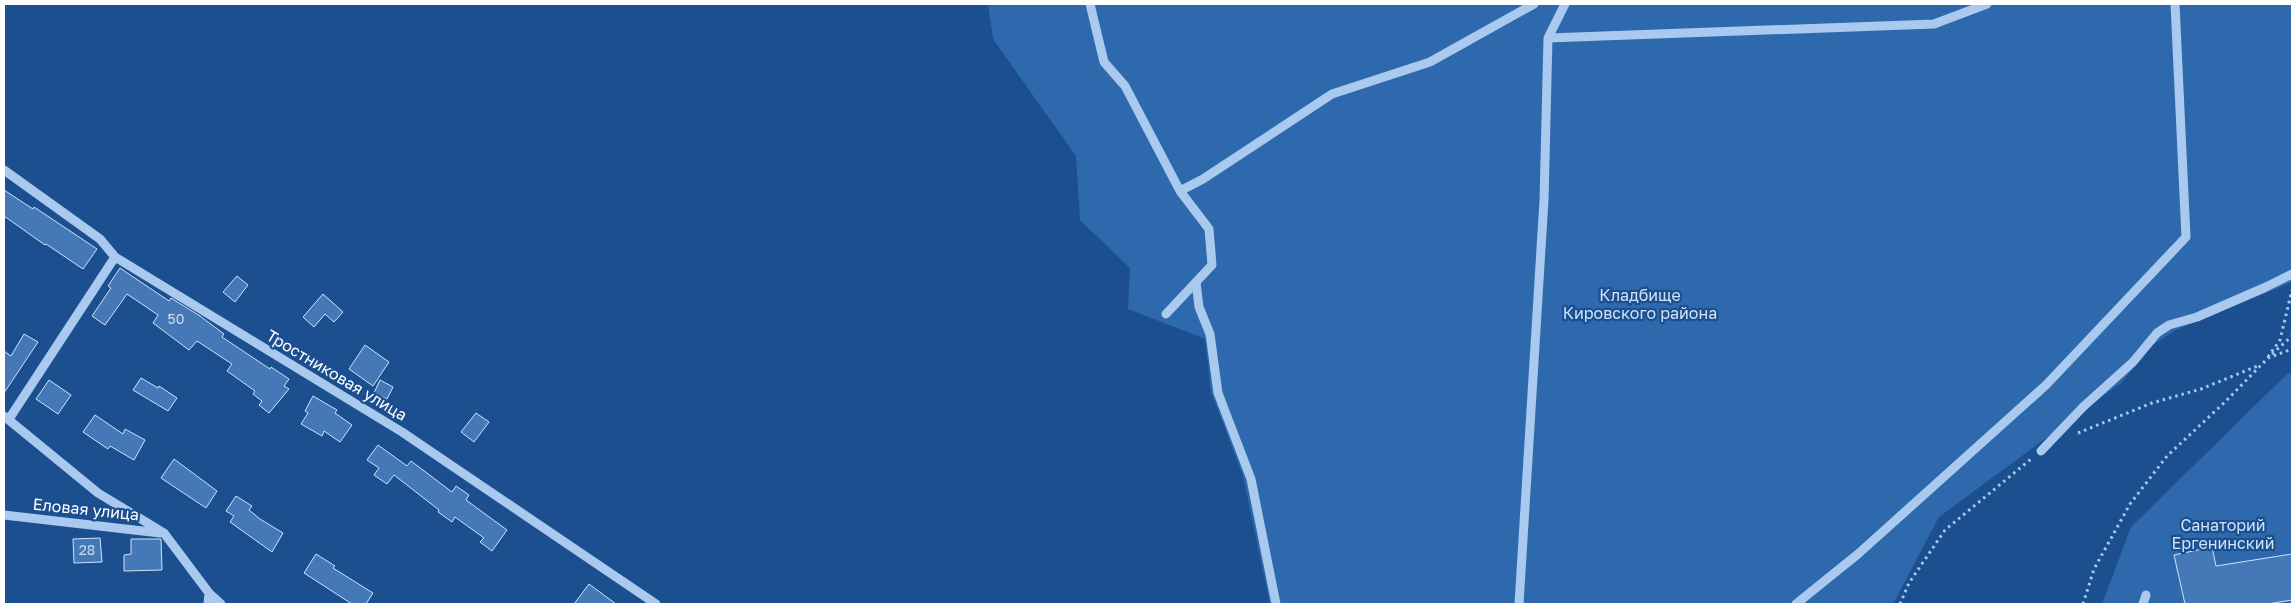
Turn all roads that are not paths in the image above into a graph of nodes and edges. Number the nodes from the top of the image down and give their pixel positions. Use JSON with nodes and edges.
{"nodes":[{"id":1,"x":1090,"y":4,"type":"edge"},
{"id":2,"x":1534,"y":4,"type":"edge"},
{"id":3,"x":1565,"y":4,"type":"edge"},
{"id":4,"x":1987,"y":4,"type":"edge"},
{"id":5,"x":2175,"y":4,"type":"edge"},
{"id":6,"x":1548,"y":38,"type":"junction"},
{"id":7,"x":4,"y":170,"type":"edge"},
{"id":8,"x":1180,"y":191,"type":"junction"},
{"id":9,"x":115,"y":257,"type":"junction"},
{"id":10,"x":2292,"y":274,"type":"edge"},
{"id":11,"x":1196,"y":282,"type":"junction"},
{"id":12,"x":1166,"y":314,"type":"dead end"},
{"id":13,"x":6,"y":417,"type":"edge"},
{"id":14,"x":2041,"y":451,"type":"road end"},
{"id":15,"x":4,"y":515,"type":"edge"},
{"id":16,"x":164,"y":533,"type":"junction"},
{"id":17,"x":208,"y":593,"type":"junction"},
{"id":18,"x":208,"y":604,"type":"edge"},
{"id":19,"x":221,"y":604,"type":"edge"},
{"id":20,"x":656,"y":604,"type":"edge"},
{"id":21,"x":1276,"y":604,"type":"edge"},
{"id":22,"x":1519,"y":604,"type":"edge"},
{"id":23,"x":1796,"y":604,"type":"edge"}],
"edges":[{"from":1,"to":8,"type":"street"},
{"from":2,"to":8,"type":"street"},
{"from":3,"to":6,"type":"street"},
{"from":4,"to":6,"type":"street"},
{"from":5,"to":23,"type":"street"},
{"from":6,"to":22,"type":"street"},
{"from":7,"to":9,"type":"street","name":"Тростниковая улица"},
{"from":8,"to":11,"type":"street"},
{"from":9,"to":13,"type":"street"},
{"from":9,"to":20,"type":"street","name":"Тростниковая улица"},
{"from":10,"to":14,"type":"street"},
{"from":11,"to":12,"type":"street"},
{"from":11,"to":21,"type":"street"},
{"from":13,"to":16,"type":"street"},
{"from":15,"to":16,"type":"street","name":"Еловая улица"},
{"from":16,"to":17,"type":"street"},
{"from":17,"to":18,"type":"street"},
{"from":17,"to":19,"type":"street"}]}
